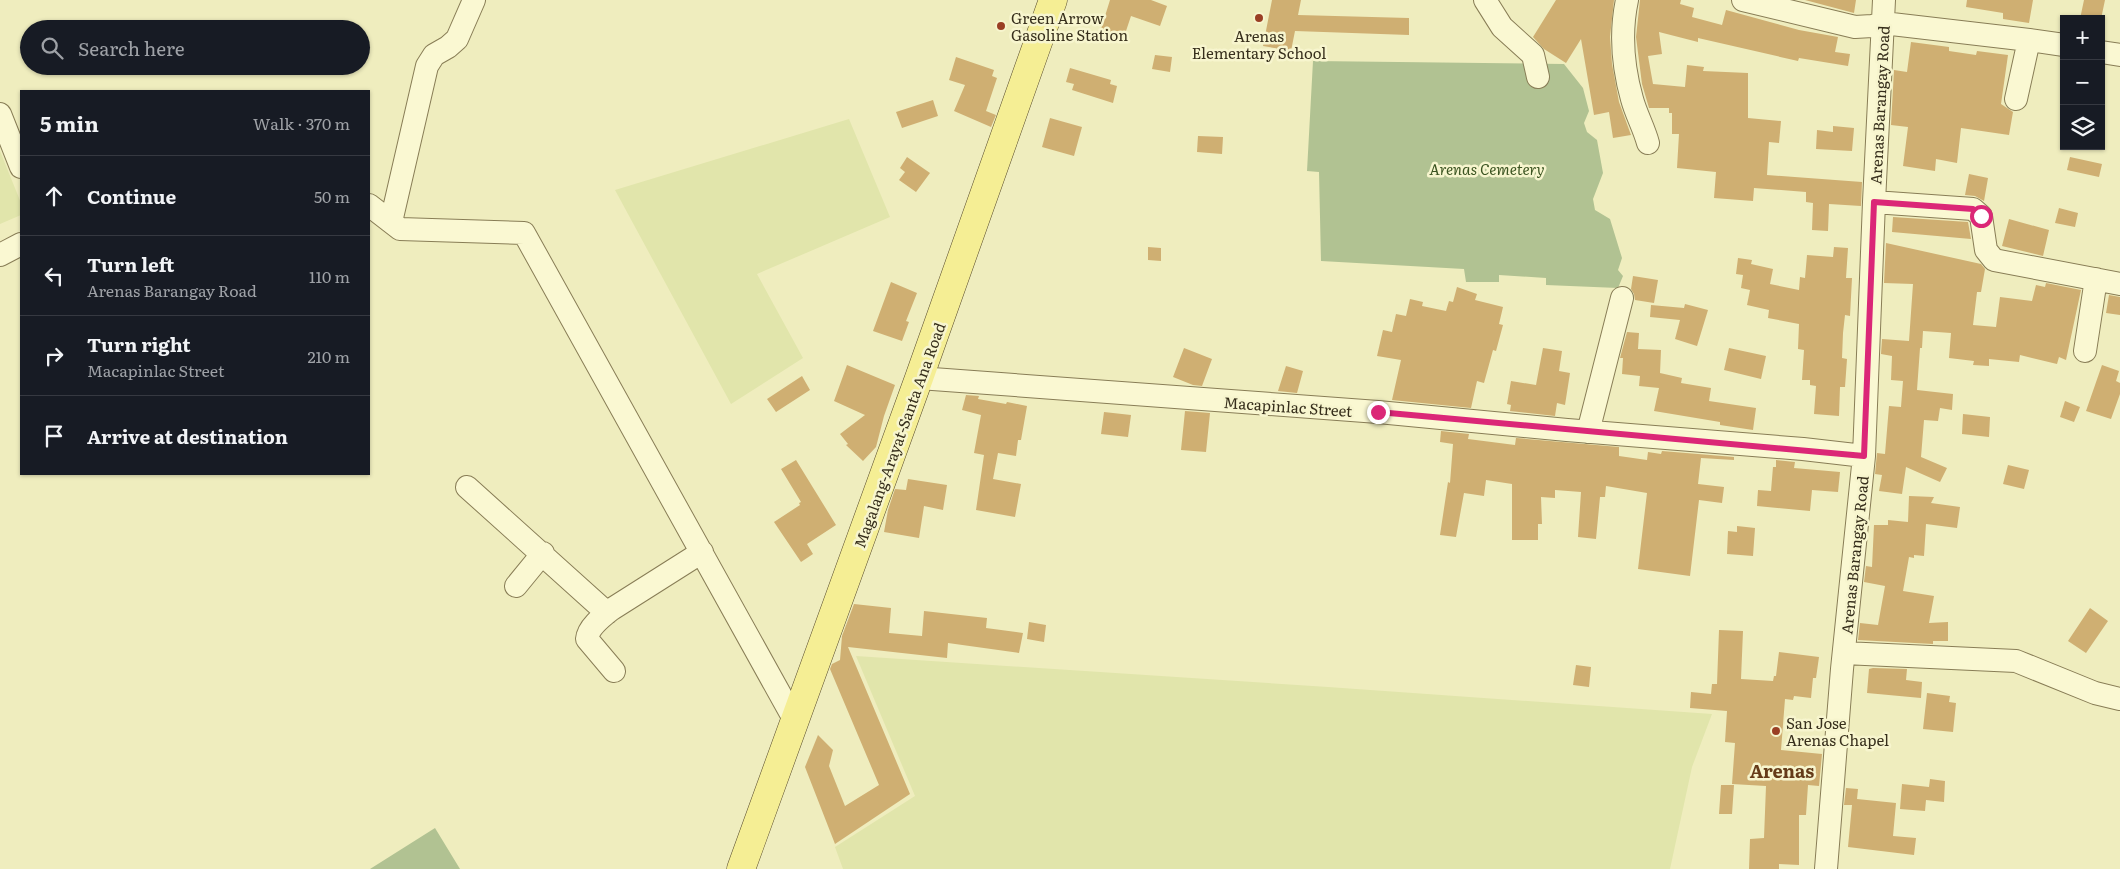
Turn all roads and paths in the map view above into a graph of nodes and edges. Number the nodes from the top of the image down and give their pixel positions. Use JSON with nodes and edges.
{"nodes":[{"id":1,"x":474,"y":0,"type":"edge"},
{"id":2,"x":1053,"y":0,"type":"edge"},
{"id":3,"x":1485,"y":0,"type":"edge"},
{"id":4,"x":1627,"y":0,"type":"edge"},
{"id":5,"x":1743,"y":0,"type":"edge"},
{"id":6,"x":1884,"y":0,"type":"edge"},
{"id":7,"x":1883,"y":22,"type":"junction"},
{"id":8,"x":2029,"y":40,"type":"junction"},
{"id":9,"x":2060,"y":44,"type":"edge"},
{"id":10,"x":2105,"y":53,"type":"edge"},
{"id":11,"x":2120,"y":55,"type":"edge"},
{"id":12,"x":1538,"y":77,"type":"dead end"},
{"id":13,"x":2016,"y":99,"type":"dead end"},
{"id":14,"x":0,"y":114,"type":"edge"},
{"id":15,"x":1648,"y":143,"type":"dead end"},
{"id":16,"x":20,"y":164,"type":"edge"},
{"id":17,"x":1874,"y":202,"type":"junction"},
{"id":18,"x":370,"y":206,"type":"edge"},
{"id":19,"x":391,"y":222,"type":"junction"},
{"id":20,"x":20,"y":245,"type":"edge"},
{"id":21,"x":0,"y":255,"type":"edge"},
{"id":22,"x":2096,"y":279,"type":"junction"},
{"id":23,"x":2120,"y":284,"type":"edge"},
{"id":24,"x":1622,"y":298,"type":"dead end"},
{"id":25,"x":2085,"y":351,"type":"dead end"},
{"id":26,"x":919,"y":378,"type":"junction"},
{"id":27,"x":1588,"y":432,"type":"junction"},
{"id":28,"x":1864,"y":456,"type":"junction"},
{"id":29,"x":467,"y":487,"type":"dead end"},
{"id":30,"x":702,"y":552,"type":"junction"},
{"id":31,"x":543,"y":553,"type":"junction"},
{"id":32,"x":516,"y":586,"type":"dead end"},
{"id":33,"x":607,"y":612,"type":"junction"},
{"id":34,"x":1844,"y":653,"type":"junction"},
{"id":35,"x":614,"y":671,"type":"dead end"},
{"id":36,"x":2120,"y":699,"type":"edge"},
{"id":37,"x":795,"y":721,"type":"junction"},
{"id":38,"x":741,"y":869,"type":"edge"},
{"id":39,"x":1826,"y":869,"type":"edge"}],
"edges":[{"from":1,"to":19,"type":"street"},
{"from":2,"to":26,"type":"main road","name":"Magalang-Arayat-Santa Ana Road"},
{"from":3,"to":12,"type":"street"},
{"from":4,"to":15,"type":"street"},
{"from":5,"to":7,"type":"street"},
{"from":6,"to":7,"type":"street","name":"Arenas Barangay Road"},
{"from":7,"to":8,"type":"street"},
{"from":7,"to":17,"type":"street","name":"Arenas Barangay Road"},
{"from":8,"to":9,"type":"street"},
{"from":8,"to":13,"type":"street"},
{"from":10,"to":11,"type":"street"},
{"from":14,"to":16,"type":"street"},
{"from":17,"to":22,"type":"street"},
{"from":17,"to":28,"type":"street","name":"Arenas Barangay Road"},
{"from":18,"to":19,"type":"street"},
{"from":19,"to":30,"type":"street"},
{"from":20,"to":21,"type":"street"},
{"from":22,"to":23,"type":"street"},
{"from":22,"to":25,"type":"street"},
{"from":24,"to":27,"type":"street"},
{"from":26,"to":27,"type":"street","name":"Macapinlac Street"},
{"from":26,"to":37,"type":"main road","name":"Magalang-Arayat-Santa Ana Road"},
{"from":27,"to":28,"type":"street","name":"Macapinlac Street"},
{"from":28,"to":34,"type":"street","name":"Arenas Barangay Road"},
{"from":29,"to":31,"type":"street"},
{"from":30,"to":33,"type":"street"},
{"from":30,"to":37,"type":"street"},
{"from":31,"to":32,"type":"street"},
{"from":31,"to":33,"type":"street"},
{"from":33,"to":35,"type":"street"},
{"from":34,"to":36,"type":"street"},
{"from":34,"to":39,"type":"street","name":"Arenas Barangay Road"},
{"from":37,"to":38,"type":"main road","name":"Magalang-Arayat-Santa Ana Road"}]}
